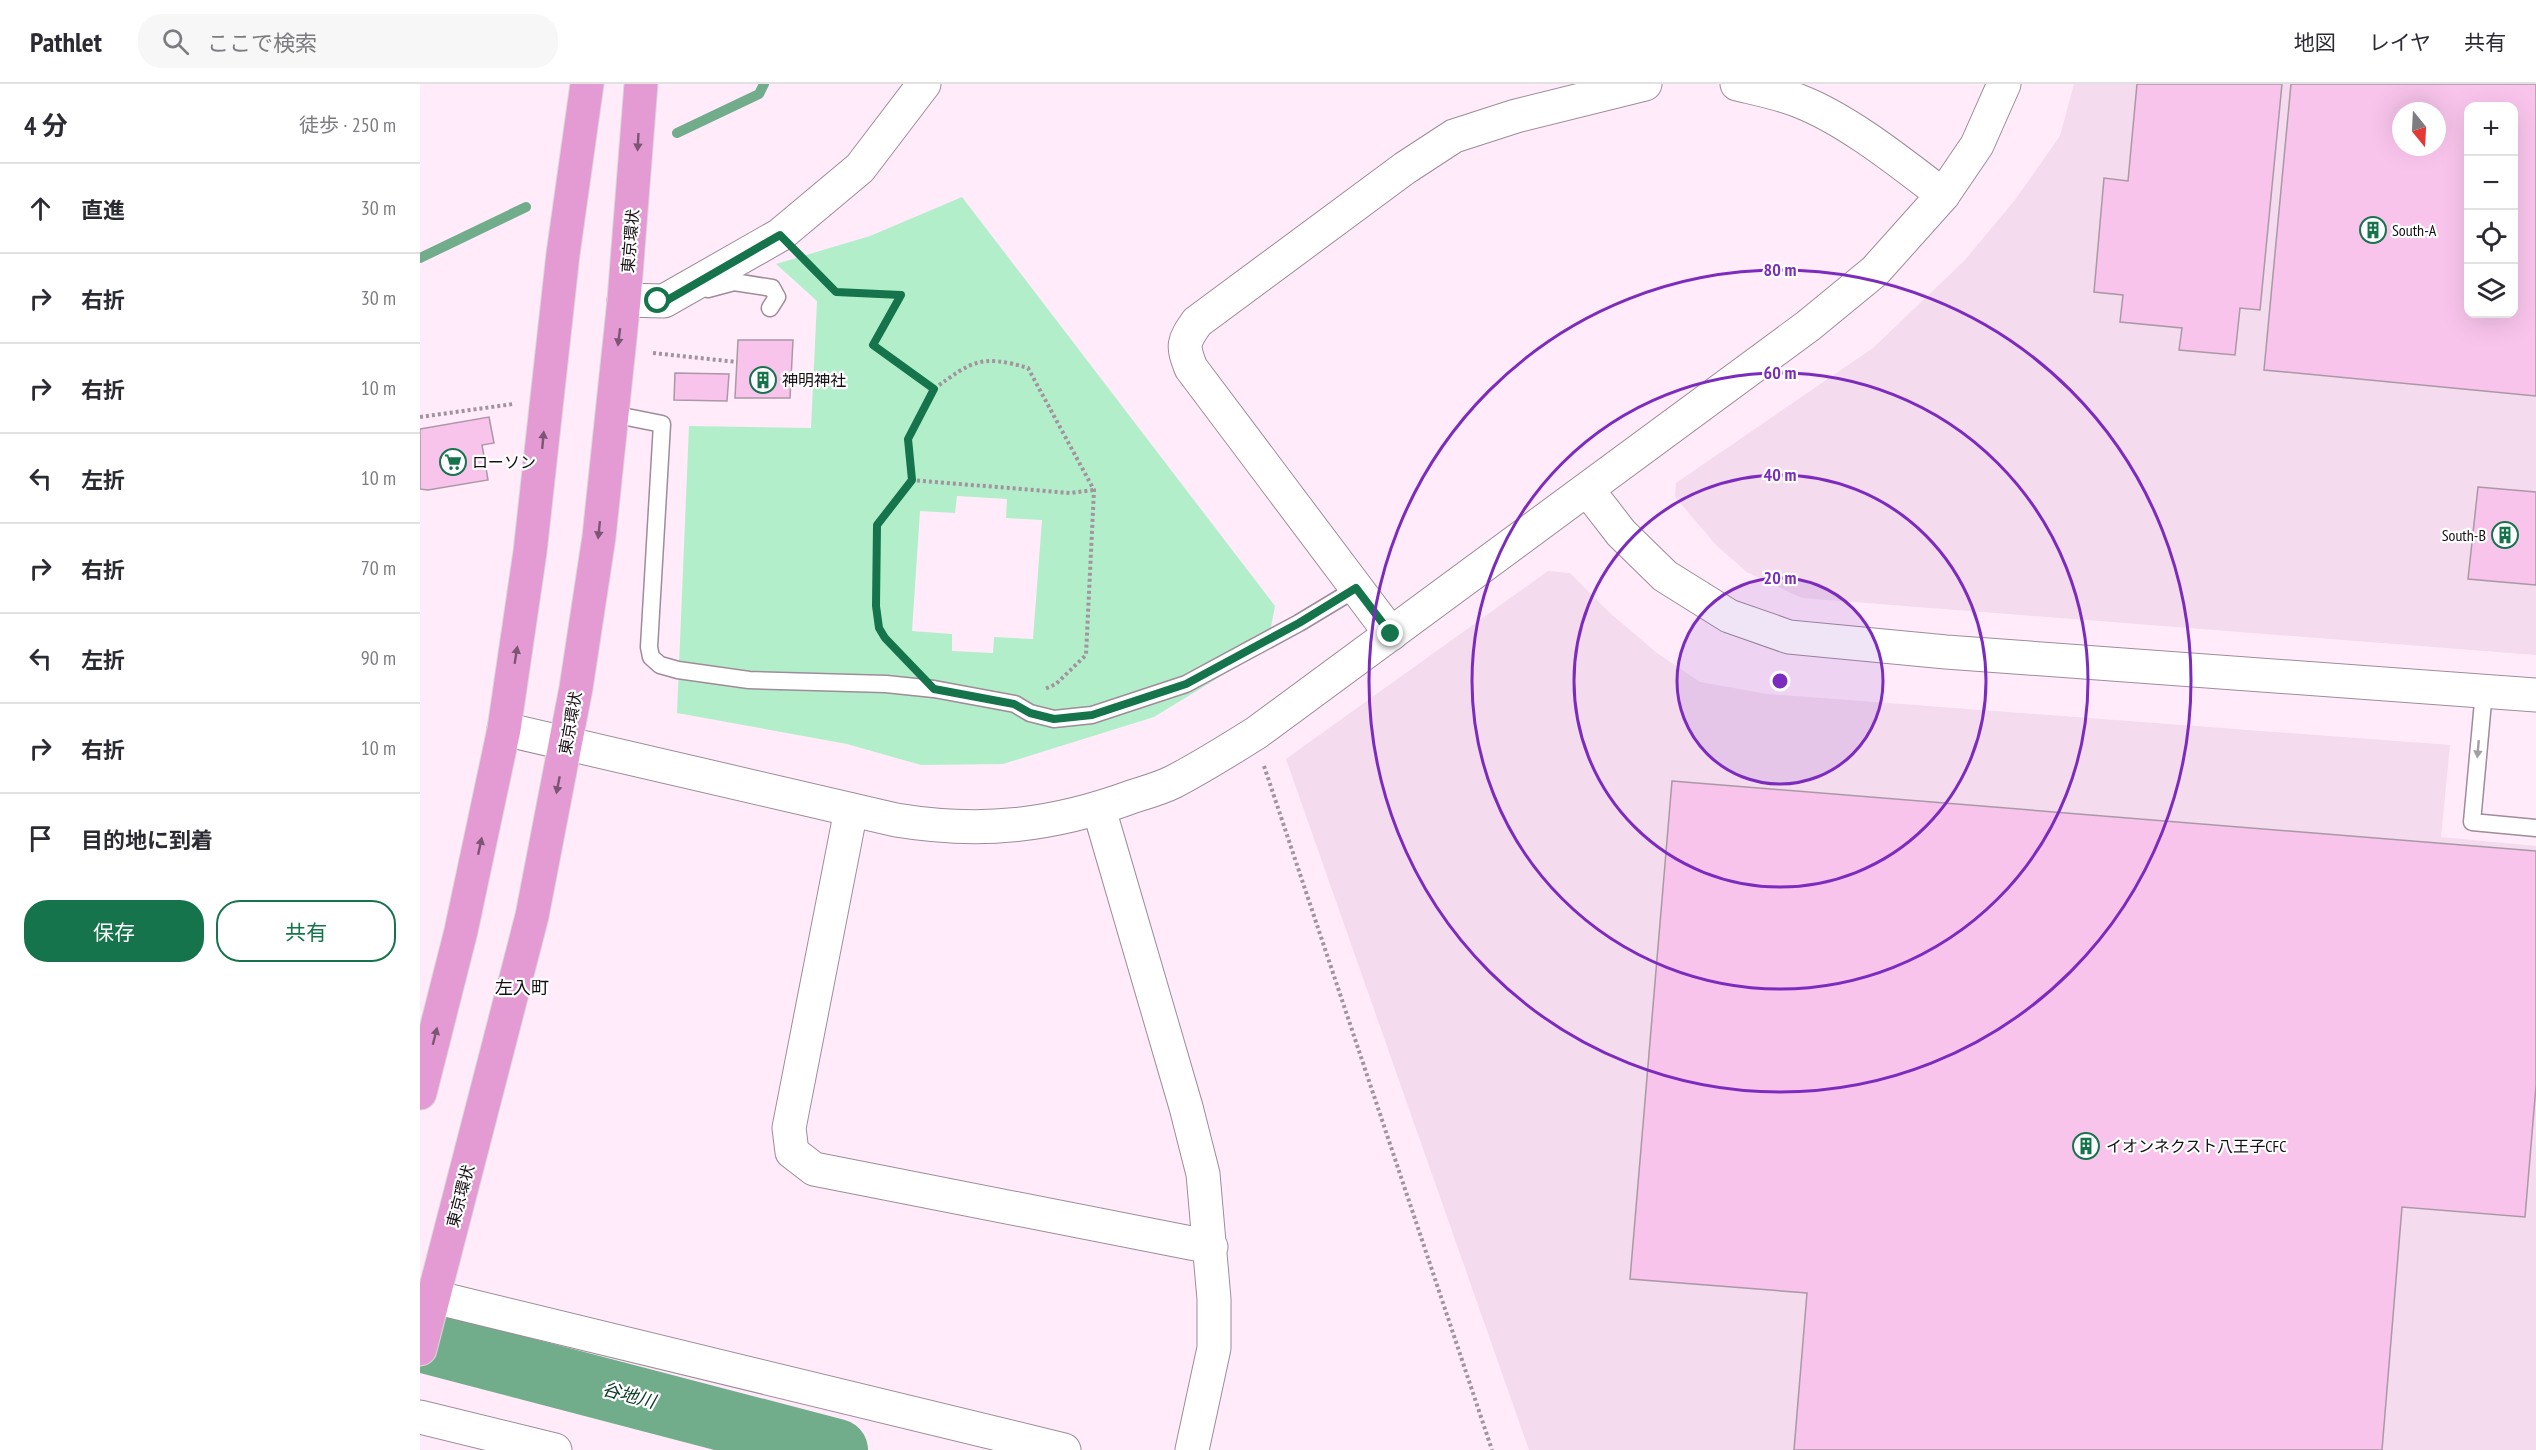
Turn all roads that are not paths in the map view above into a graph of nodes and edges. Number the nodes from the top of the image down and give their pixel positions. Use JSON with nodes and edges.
{"nodes":[{"id":1,"x":587,"y":84,"type":"edge"},
{"id":2,"x":641,"y":84,"type":"edge"},
{"id":3,"x":924,"y":84,"type":"edge"},
{"id":4,"x":1645,"y":84,"type":"edge"},
{"id":5,"x":1737,"y":84,"type":"edge"},
{"id":6,"x":2004,"y":84,"type":"edge"},
{"id":7,"x":1942,"y":195,"type":"junction"},
{"id":8,"x":624,"y":300,"type":"junction"},
{"id":9,"x":664,"y":302,"type":"junction"},
{"id":10,"x":770,"y":308,"type":"dead end"},
{"id":11,"x":612,"y":414,"type":"junction"},
{"id":12,"x":1587,"y":489,"type":"junction"},
{"id":13,"x":1356,"y":588,"type":"junction"},
{"id":14,"x":1391,"y":634,"type":"junction"},
{"id":15,"x":2484,"y":691,"type":"junction"},
{"id":16,"x":2536,"y":695,"type":"edge"},
{"id":17,"x":504,"y":729,"type":"junction"},
{"id":18,"x":566,"y":743,"type":"junction"},
{"id":19,"x":1099,"y":809,"type":"junction"},
{"id":20,"x":851,"y":810,"type":"junction"},
{"id":21,"x":2536,"y":828,"type":"edge"},
{"id":22,"x":420,"y":1093,"type":"edge"},
{"id":23,"x":1211,"y":1247,"type":"junction"},
{"id":24,"x":432,"y":1304,"type":"junction"},
{"id":25,"x":420,"y":1349,"type":"edge"},
{"id":26,"x":420,"y":1417,"type":"edge"},
{"id":27,"x":555,"y":1450,"type":"edge"},
{"id":28,"x":1064,"y":1450,"type":"edge"},
{"id":29,"x":1192,"y":1450,"type":"edge"}],
"edges":[{"from":17,"to":1,"type":"highway","one_way":true},
{"from":2,"to":8,"type":"highway","name":"東京環状","one_way":true},
{"from":3,"to":9,"type":"street"},
{"from":4,"to":13,"type":"street"},
{"from":5,"to":7,"type":"street"},
{"from":6,"to":7,"type":"street"},
{"from":7,"to":12,"type":"street"},
{"from":8,"to":9,"type":"street"},
{"from":8,"to":11,"type":"highway","name":"東京環状","one_way":true},
{"from":9,"to":10,"type":"lane"},
{"from":11,"to":13,"type":"lane"},
{"from":11,"to":18,"type":"highway","name":"東京環状","one_way":true},
{"from":12,"to":14,"type":"street"},
{"from":12,"to":15,"type":"street"},
{"from":13,"to":14,"type":"street"},
{"from":14,"to":19,"type":"street"},
{"from":15,"to":16,"type":"street"},
{"from":15,"to":21,"type":"lane","one_way":true},
{"from":17,"to":18,"type":"street"},
{"from":22,"to":17,"type":"highway","one_way":true},
{"from":18,"to":20,"type":"street"},
{"from":18,"to":24,"type":"highway","name":"東京環状","one_way":true},
{"from":19,"to":20,"type":"street"},
{"from":19,"to":23,"type":"street"},
{"from":20,"to":23,"type":"street"},
{"from":23,"to":29,"type":"street"},
{"from":24,"to":25,"type":"highway","name":"東京環状"},
{"from":24,"to":28,"type":"street"},
{"from":26,"to":27,"type":"street"}]}
